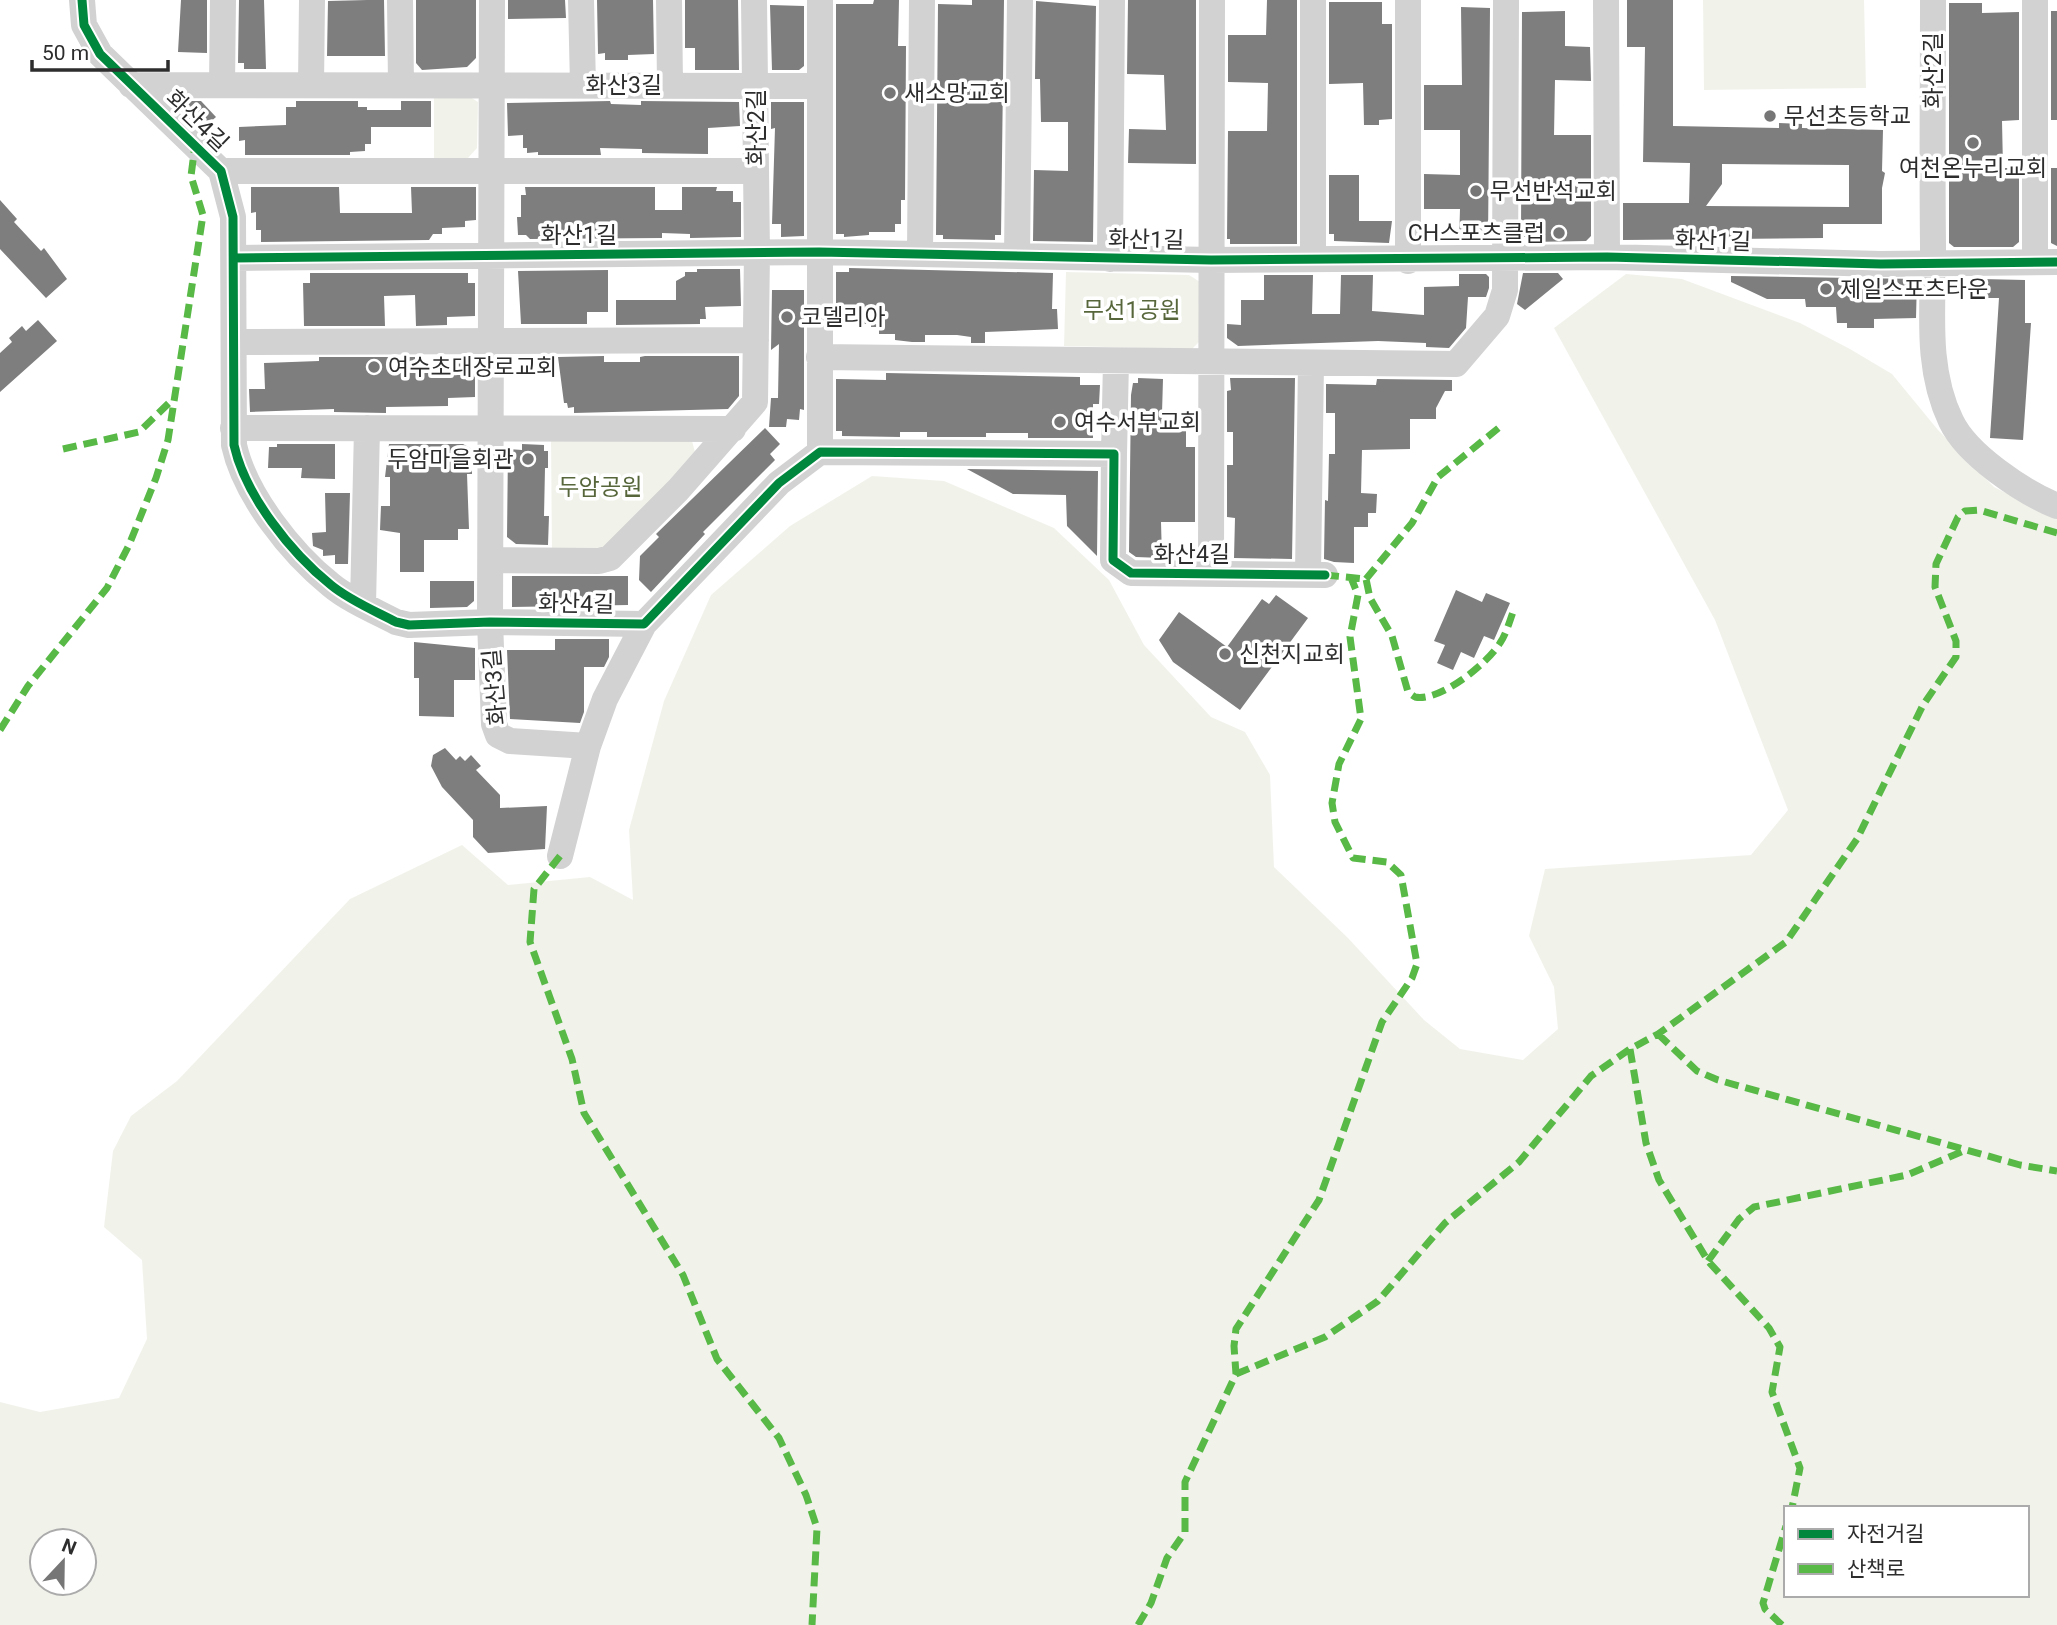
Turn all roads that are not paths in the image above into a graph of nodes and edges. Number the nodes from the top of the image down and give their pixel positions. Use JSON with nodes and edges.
{"nodes":[{"id":1,"x":82,"y":0,"type":"edge"},
{"id":2,"x":223,"y":0,"type":"edge"},
{"id":3,"x":312,"y":0,"type":"edge"},
{"id":4,"x":400,"y":0,"type":"edge"},
{"id":5,"x":492,"y":0,"type":"edge"},
{"id":6,"x":581,"y":0,"type":"edge"},
{"id":7,"x":669,"y":0,"type":"edge"},
{"id":8,"x":754,"y":0,"type":"edge"},
{"id":9,"x":820,"y":0,"type":"edge"},
{"id":10,"x":922,"y":0,"type":"edge"},
{"id":11,"x":1020,"y":0,"type":"edge"},
{"id":12,"x":1112,"y":0,"type":"edge"},
{"id":13,"x":1212,"y":0,"type":"edge"},
{"id":14,"x":1313,"y":0,"type":"edge"},
{"id":15,"x":1408,"y":0,"type":"edge"},
{"id":16,"x":1506,"y":0,"type":"edge"},
{"id":17,"x":1606,"y":0,"type":"edge"},
{"id":18,"x":1933,"y":0,"type":"edge"},
{"id":19,"x":2035,"y":0,"type":"edge"},
{"id":20,"x":492,"y":84,"type":"junction"},
{"id":21,"x":131,"y":85,"type":"junction"},
{"id":22,"x":222,"y":85,"type":"junction"},
{"id":23,"x":312,"y":85,"type":"junction"},
{"id":24,"x":401,"y":85,"type":"junction"},
{"id":25,"x":583,"y":85,"type":"junction"},
{"id":26,"x":670,"y":85,"type":"junction"},
{"id":27,"x":756,"y":85,"type":"junction"},
{"id":28,"x":820,"y":86,"type":"junction"},
{"id":29,"x":491,"y":169,"type":"junction"},
{"id":30,"x":221,"y":171,"type":"junction"},
{"id":31,"x":756,"y":171,"type":"junction"},
{"id":32,"x":819,"y":252,"type":"junction"},
{"id":33,"x":757,"y":253,"type":"junction"},
{"id":34,"x":920,"y":254,"type":"junction"},
{"id":35,"x":493,"y":255,"type":"junction"},
{"id":36,"x":1017,"y":255,"type":"junction"},
{"id":37,"x":1607,"y":257,"type":"junction"},
{"id":38,"x":234,"y":258,"type":"junction"},
{"id":39,"x":1110,"y":259,"type":"junction"},
{"id":40,"x":1313,"y":259,"type":"junction"},
{"id":41,"x":1211,"y":260,"type":"junction"},
{"id":42,"x":1506,"y":260,"type":"junction"},
{"id":43,"x":1408,"y":261,"type":"junction"},
{"id":44,"x":1933,"y":261,"type":"junction"},
{"id":45,"x":2046,"y":262,"type":"edge"},
{"id":46,"x":756,"y":340,"type":"junction"},
{"id":47,"x":492,"y":341,"type":"junction"},
{"id":48,"x":234,"y":342,"type":"junction"},
{"id":49,"x":819,"y":357,"type":"junction"},
{"id":50,"x":1116,"y":361,"type":"junction"},
{"id":51,"x":1210,"y":362,"type":"junction"},
{"id":52,"x":1311,"y":363,"type":"junction"},
{"id":53,"x":233,"y":428,"type":"junction"},
{"id":54,"x":367,"y":428,"type":"junction"},
{"id":55,"x":492,"y":429,"type":"junction"},
{"id":56,"x":733,"y":429,"type":"junction"},
{"id":57,"x":820,"y":452,"type":"junction"},
{"id":58,"x":1114,"y":454,"type":"junction"},
{"id":59,"x":2057,"y":506,"type":"edge"},
{"id":60,"x":492,"y":560,"type":"junction"},
{"id":61,"x":1211,"y":573,"type":"junction"},
{"id":62,"x":363,"y":604,"type":"junction"},
{"id":63,"x":491,"y":622,"type":"junction"},
{"id":64,"x":644,"y":624,"type":"junction"},
{"id":65,"x":588,"y":746,"type":"junction"},
{"id":66,"x":560,"y":856,"type":"dead end"}],
"edges":[{"from":1,"to":21,"type":"street","name":"화산4길"},
{"from":2,"to":22,"type":"street"},
{"from":3,"to":23,"type":"street"},
{"from":4,"to":24,"type":"street"},
{"from":5,"to":20,"type":"street","name":"화산3길"},
{"from":6,"to":25,"type":"street"},
{"from":7,"to":26,"type":"street"},
{"from":8,"to":27,"type":"street","name":"화산2길"},
{"from":9,"to":28,"type":"street"},
{"from":10,"to":34,"type":"street"},
{"from":11,"to":36,"type":"street"},
{"from":12,"to":39,"type":"street","name":"화산1길"},
{"from":13,"to":41,"type":"street","name":"화산1길"},
{"from":14,"to":40,"type":"street"},
{"from":15,"to":43,"type":"street"},
{"from":16,"to":42,"type":"street"},
{"from":17,"to":37,"type":"street"},
{"from":18,"to":44,"type":"street","name":"화산2길"},
{"from":19,"to":45,"type":"street"},
{"from":20,"to":24,"type":"street","name":"화산4길"},
{"from":20,"to":25,"type":"street","name":"화산3길"},
{"from":20,"to":29,"type":"street","name":"화산3길"},
{"from":21,"to":22,"type":"street","name":"화산4길"},
{"from":21,"to":30,"type":"street","name":"화산4길"},
{"from":22,"to":23,"type":"street","name":"화산4길"},
{"from":23,"to":24,"type":"street","name":"화산4길"},
{"from":25,"to":26,"type":"street","name":"화산3길"},
{"from":26,"to":27,"type":"street","name":"화산3길"},
{"from":27,"to":28,"type":"street","name":"화산3길"},
{"from":27,"to":31,"type":"street","name":"화산2길"},
{"from":28,"to":32,"type":"street"},
{"from":29,"to":30,"type":"street","name":"화산4길"},
{"from":29,"to":31,"type":"street"},
{"from":29,"to":35,"type":"street","name":"화산3길"},
{"from":30,"to":38,"type":"street","name":"화산4길"},
{"from":31,"to":33,"type":"street","name":"화산2길"},
{"from":32,"to":33,"type":"street","name":"화산1길"},
{"from":32,"to":34,"type":"street","name":"화산1길"},
{"from":32,"to":49,"type":"street"},
{"from":33,"to":35,"type":"street","name":"화산1길"},
{"from":33,"to":46,"type":"street"},
{"from":34,"to":36,"type":"street","name":"화산1길"},
{"from":35,"to":38,"type":"street","name":"화산1길"},
{"from":35,"to":47,"type":"street","name":"화산3길"},
{"from":36,"to":39,"type":"street","name":"화산1길"},
{"from":37,"to":42,"type":"street","name":"화산1길"},
{"from":37,"to":44,"type":"street","name":"화산1길"},
{"from":38,"to":48,"type":"street","name":"화산4길"},
{"from":39,"to":41,"type":"street","name":"화산1길"},
{"from":40,"to":41,"type":"street","name":"화산1길"},
{"from":40,"to":43,"type":"street","name":"화산1길"},
{"from":41,"to":51,"type":"street","name":"화산4길"},
{"from":42,"to":43,"type":"street","name":"화산1길"},
{"from":42,"to":52,"type":"street"},
{"from":44,"to":45,"type":"street","name":"화산1길"},
{"from":44,"to":59,"type":"street"},
{"from":46,"to":47,"type":"street"},
{"from":46,"to":56,"type":"street"},
{"from":47,"to":48,"type":"street"},
{"from":47,"to":55,"type":"street","name":"화산3길"},
{"from":48,"to":53,"type":"street","name":"화산4길"},
{"from":49,"to":50,"type":"street"},
{"from":49,"to":57,"type":"street"},
{"from":50,"to":51,"type":"street"},
{"from":50,"to":58,"type":"street"},
{"from":51,"to":52,"type":"street"},
{"from":51,"to":61,"type":"street","name":"화산4길"},
{"from":52,"to":61,"type":"street","name":"화산4길"},
{"from":53,"to":54,"type":"street"},
{"from":53,"to":62,"type":"street","name":"화산4길"},
{"from":54,"to":55,"type":"street"},
{"from":54,"to":62,"type":"street"},
{"from":55,"to":56,"type":"street"},
{"from":55,"to":60,"type":"street","name":"화산3길"},
{"from":56,"to":60,"type":"street"},
{"from":57,"to":58,"type":"street"},
{"from":57,"to":64,"type":"street","name":"화산4길"},
{"from":58,"to":61,"type":"street","name":"화산4길"},
{"from":60,"to":63,"type":"street","name":"화산3길"},
{"from":62,"to":63,"type":"street","name":"화산4길"},
{"from":63,"to":64,"type":"street","name":"화산4길"},
{"from":63,"to":65,"type":"street","name":"화산3길"},
{"from":64,"to":65,"type":"street"},
{"from":65,"to":66,"type":"street"}]}
